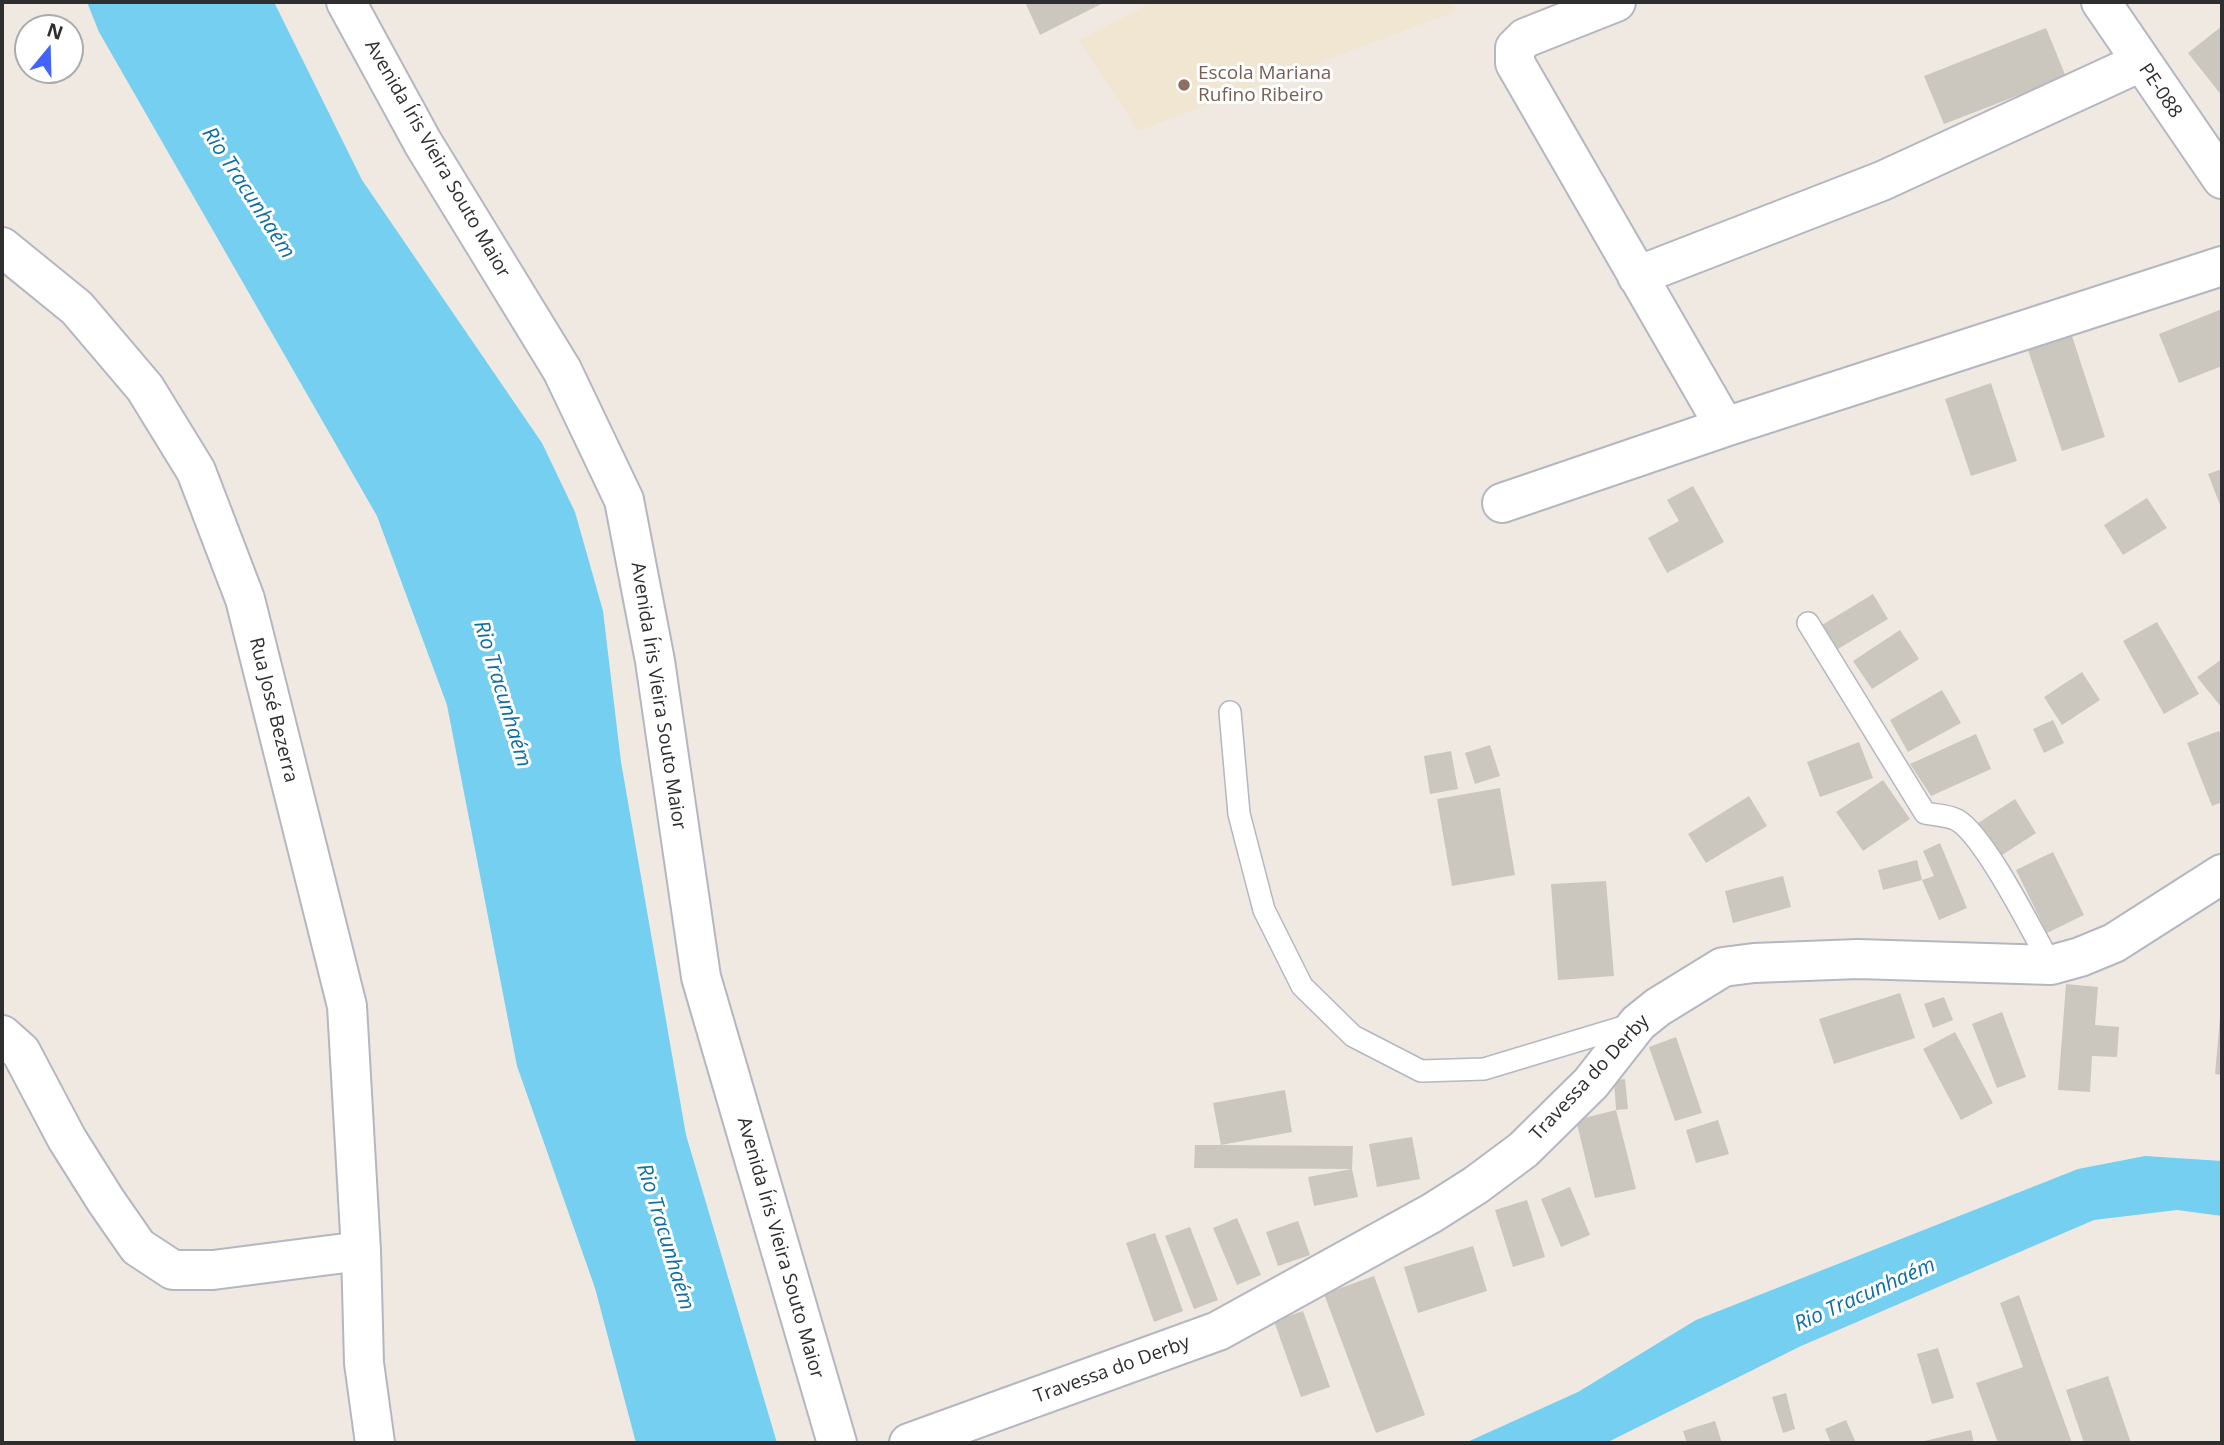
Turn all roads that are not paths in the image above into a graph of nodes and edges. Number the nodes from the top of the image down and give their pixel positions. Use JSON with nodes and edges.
{"nodes":[{"id":1,"x":346,"y":2,"type":"edge"},
{"id":2,"x":1616,"y":2,"type":"edge"},
{"id":3,"x":2101,"y":2,"type":"edge"},
{"id":4,"x":2141,"y":62,"type":"junction"},
{"id":5,"x":2222,"y":179,"type":"edge"},
{"id":6,"x":2,"y":247,"type":"edge"},
{"id":7,"x":2222,"y":266,"type":"edge"},
{"id":8,"x":1637,"y":276,"type":"junction"},
{"id":9,"x":1725,"y":427,"type":"junction"},
{"id":10,"x":1502,"y":503,"type":"dead end"},
{"id":11,"x":1808,"y":623,"type":"dead end"},
{"id":12,"x":1230,"y":712,"type":"dead end"},
{"id":13,"x":2222,"y":874,"type":"edge"},
{"id":14,"x":2051,"y":965,"type":"junction"},
{"id":15,"x":1638,"y":1023,"type":"junction"},
{"id":16,"x":2,"y":1035,"type":"edge"},
{"id":17,"x":361,"y":1251,"type":"junction"},
{"id":18,"x":375,"y":1443,"type":"edge"},
{"id":19,"x":837,"y":1443,"type":"edge"},
{"id":20,"x":909,"y":1443,"type":"edge"}],
"edges":[{"from":1,"to":19,"type":"street","name":"Avenida Íris Vieira Souto Maior"},
{"from":2,"to":8,"type":"street"},
{"from":3,"to":4,"type":"street","name":"PE-088"},
{"from":4,"to":5,"type":"street","name":"PE-088"},
{"from":4,"to":8,"type":"street"},
{"from":6,"to":17,"type":"street","name":"Rua José Bezerra"},
{"from":7,"to":9,"type":"street"},
{"from":8,"to":9,"type":"street"},
{"from":9,"to":10,"type":"street"},
{"from":11,"to":14,"type":"lane"},
{"from":12,"to":15,"type":"lane"},
{"from":13,"to":14,"type":"street","name":"Travessa do Derby"},
{"from":14,"to":15,"type":"street","name":"Travessa do Derby"},
{"from":15,"to":20,"type":"street","name":"Travessa do Derby"},
{"from":16,"to":17,"type":"street"},
{"from":17,"to":18,"type":"street","name":"Rua José Bezerra"}]}
